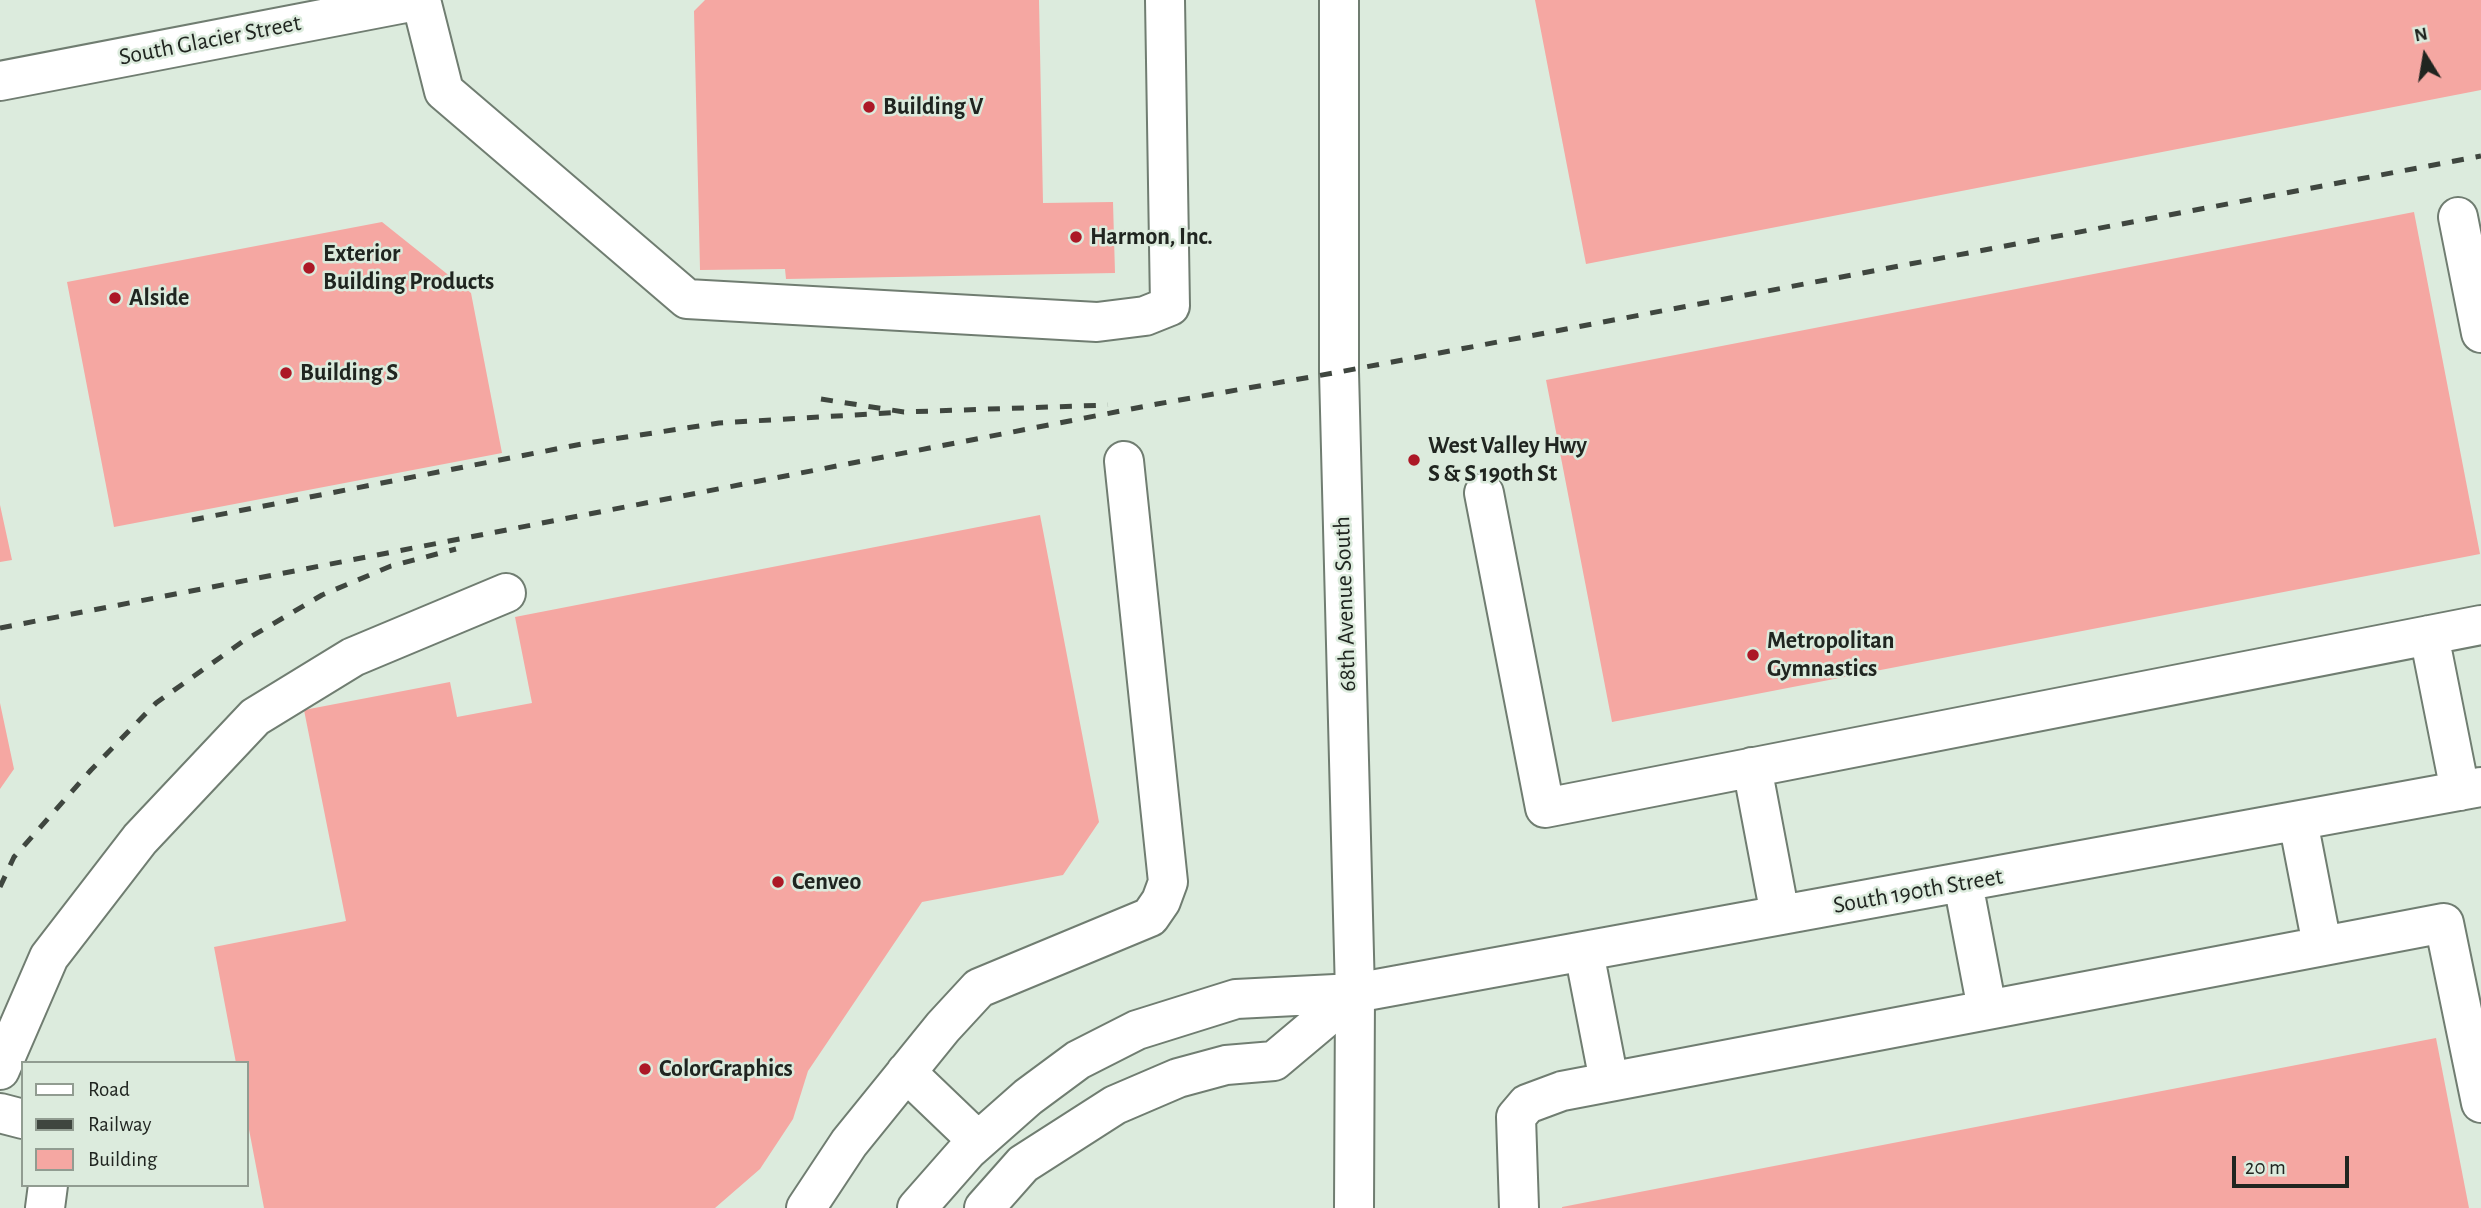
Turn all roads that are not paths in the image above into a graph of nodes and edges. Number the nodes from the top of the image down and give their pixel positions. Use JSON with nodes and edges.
{"nodes":[{"id":1,"x":421,"y":0,"type":"edge"},
{"id":2,"x":1165,"y":0,"type":"edge"},
{"id":3,"x":1339,"y":0,"type":"edge"},
{"id":4,"x":296,"y":12,"type":"edge"},
{"id":5,"x":0,"y":81,"type":"edge"},
{"id":6,"x":2458,"y":217,"type":"dead end"},
{"id":7,"x":2481,"y":334,"type":"edge"},
{"id":8,"x":1124,"y":461,"type":"dead end"},
{"id":9,"x":1484,"y":493,"type":"dead end"},
{"id":10,"x":506,"y":593,"type":"dead end"},
{"id":11,"x":2481,"y":625,"type":"edge"},
{"id":12,"x":2429,"y":635,"type":"junction"},
{"id":13,"x":1752,"y":767,"type":"junction"},
{"id":14,"x":2470,"y":789,"type":"edge"},
{"id":15,"x":2298,"y":821,"type":"junction"},
{"id":16,"x":1963,"y":883,"type":"junction"},
{"id":17,"x":1780,"y":915,"type":"junction"},
{"id":18,"x":2322,"y":946,"type":"junction"},
{"id":19,"x":1584,"y":952,"type":"junction"},
{"id":20,"x":1355,"y":993,"type":"junction"},
{"id":21,"x":1987,"y":1009,"type":"junction"},
{"id":22,"x":0,"y":1070,"type":"edge"},
{"id":23,"x":906,"y":1072,"type":"junction"},
{"id":24,"x":1609,"y":1082,"type":"junction"},
{"id":25,"x":2481,"y":1104,"type":"edge"},
{"id":26,"x":0,"y":1113,"type":"edge"},
{"id":27,"x":21,"y":1118,"type":"edge"},
{"id":28,"x":978,"y":1141,"type":"junction"},
{"id":29,"x":48,"y":1187,"type":"edge"},
{"id":30,"x":45,"y":1208,"type":"edge"},
{"id":31,"x":806,"y":1208,"type":"edge"},
{"id":32,"x":917,"y":1208,"type":"edge"},
{"id":33,"x":984,"y":1208,"type":"edge"},
{"id":34,"x":1354,"y":1208,"type":"edge"},
{"id":35,"x":1520,"y":1208,"type":"edge"}],
"edges":[{"from":1,"to":2,"type":"street"},
{"from":1,"to":4,"type":"street","name":"South Glacier Street"},
{"from":3,"to":20,"type":"street","name":"68th Avenue South"},
{"from":4,"to":5,"type":"street","name":"South Glacier Street"},
{"from":6,"to":7,"type":"street"},
{"from":8,"to":23,"type":"street"},
{"from":9,"to":13,"type":"street"},
{"from":10,"to":22,"type":"street"},
{"from":11,"to":12,"type":"street"},
{"from":12,"to":13,"type":"street"},
{"from":12,"to":14,"type":"street"},
{"from":13,"to":17,"type":"street"},
{"from":14,"to":15,"type":"street","name":"South 190th Street"},
{"from":15,"to":16,"type":"street","name":"South 190th Street"},
{"from":15,"to":18,"type":"street"},
{"from":16,"to":17,"type":"street","name":"South 190th Street"},
{"from":16,"to":21,"type":"street"},
{"from":17,"to":19,"type":"street","name":"South 190th Street"},
{"from":18,"to":21,"type":"street"},
{"from":18,"to":25,"type":"street"},
{"from":19,"to":20,"type":"street","name":"South 190th Street"},
{"from":19,"to":24,"type":"street"},
{"from":20,"to":28,"type":"street","name":"South 190th Street"},
{"from":20,"to":33,"type":"street","name":"South 190th Street"},
{"from":20,"to":34,"type":"street","name":"68th Avenue South"},
{"from":21,"to":24,"type":"street"},
{"from":23,"to":28,"type":"street"},
{"from":23,"to":31,"type":"street"},
{"from":24,"to":35,"type":"street"},
{"from":26,"to":27,"type":"street"},
{"from":28,"to":32,"type":"street","name":"South 190th Street"},
{"from":29,"to":30,"type":"street"}]}
